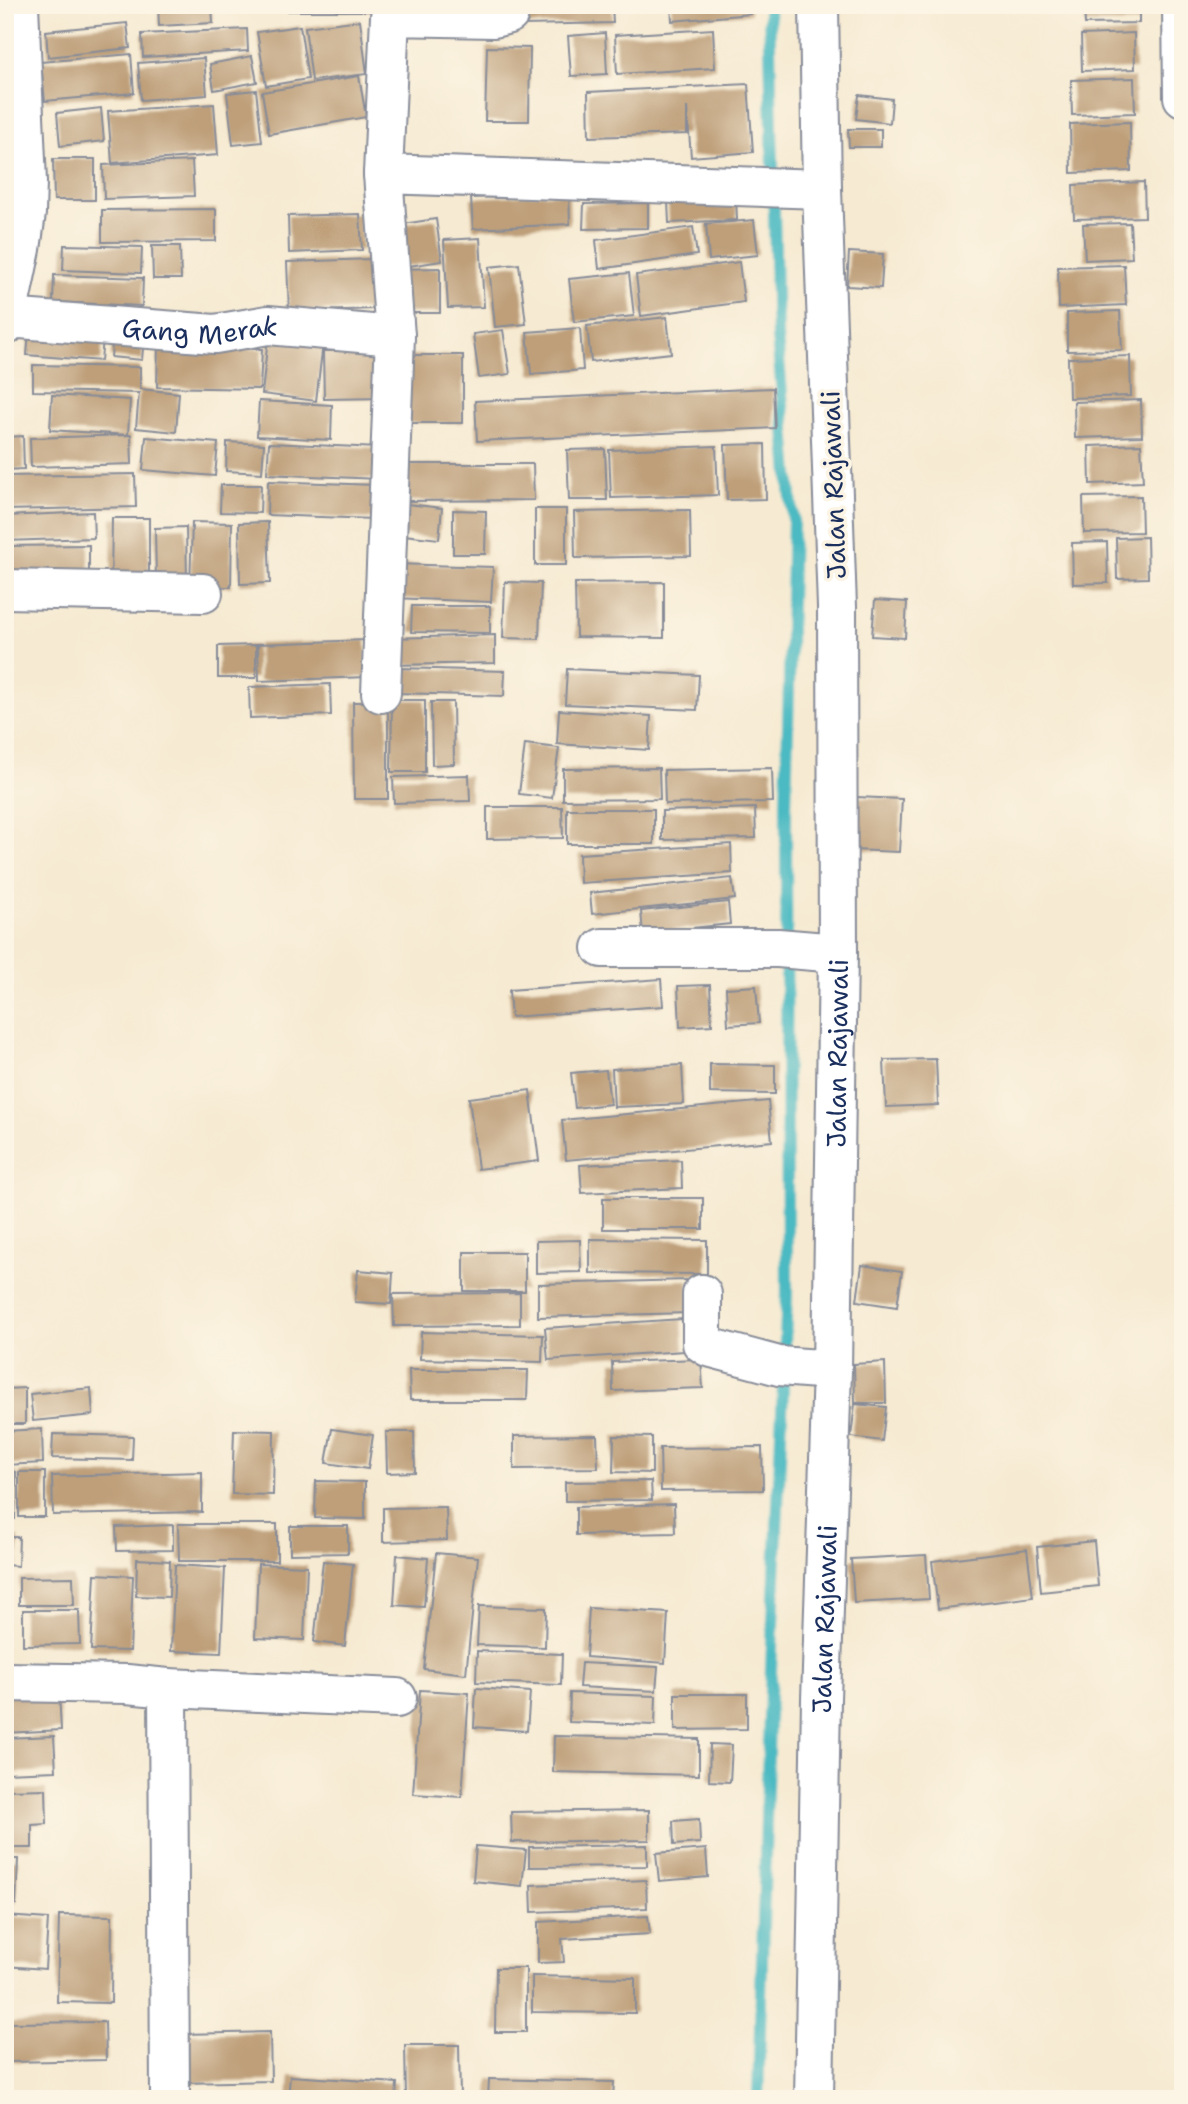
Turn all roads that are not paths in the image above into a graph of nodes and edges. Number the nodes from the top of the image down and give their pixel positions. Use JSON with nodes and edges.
{"nodes":[{"id":1,"x":19,"y":5,"type":"edge"},
{"id":2,"x":509,"y":5,"type":"edge"},
{"id":3,"x":819,"y":5,"type":"edge"},
{"id":4,"x":1182,"y":5,"type":"edge"},
{"id":5,"x":1183,"y":97,"type":"edge"},
{"id":6,"x":383,"y":174,"type":"junction"},
{"id":7,"x":811,"y":190,"type":"junction"},
{"id":8,"x":6,"y":322,"type":"edge"},
{"id":9,"x":395,"y":336,"type":"junction"},
{"id":10,"x":5,"y":589,"type":"edge"},
{"id":11,"x":204,"y":593,"type":"dead end"},
{"id":12,"x":381,"y":693,"type":"dead end"},
{"id":13,"x":602,"y":948,"type":"dead end"},
{"id":14,"x":829,"y":951,"type":"junction"},
{"id":15,"x":702,"y":1294,"type":"dead end"},
{"id":16,"x":807,"y":1368,"type":"junction"},
{"id":17,"x":5,"y":1682,"type":"edge"},
{"id":18,"x":168,"y":1688,"type":"junction"},
{"id":19,"x":397,"y":1698,"type":"dead end"},
{"id":20,"x":170,"y":2099,"type":"edge"},
{"id":21,"x":814,"y":2099,"type":"edge"}],
"edges":[{"from":1,"to":8,"type":"street"},
{"from":2,"to":6,"type":"street"},
{"from":3,"to":7,"type":"street","name":"Jalan Rajawali"},
{"from":4,"to":5,"type":"street"},
{"from":6,"to":7,"type":"street"},
{"from":6,"to":9,"type":"street"},
{"from":7,"to":14,"type":"street","name":"Jalan Rajawali"},
{"from":8,"to":9,"type":"street","name":"Gang Merak"},
{"from":9,"to":12,"type":"street"},
{"from":10,"to":11,"type":"street"},
{"from":13,"to":14,"type":"street"},
{"from":14,"to":16,"type":"street","name":"Jalan Rajawali"},
{"from":15,"to":16,"type":"street"},
{"from":16,"to":21,"type":"street","name":"Jalan Rajawali"},
{"from":17,"to":18,"type":"street"},
{"from":18,"to":19,"type":"street"},
{"from":18,"to":20,"type":"street"}]}
